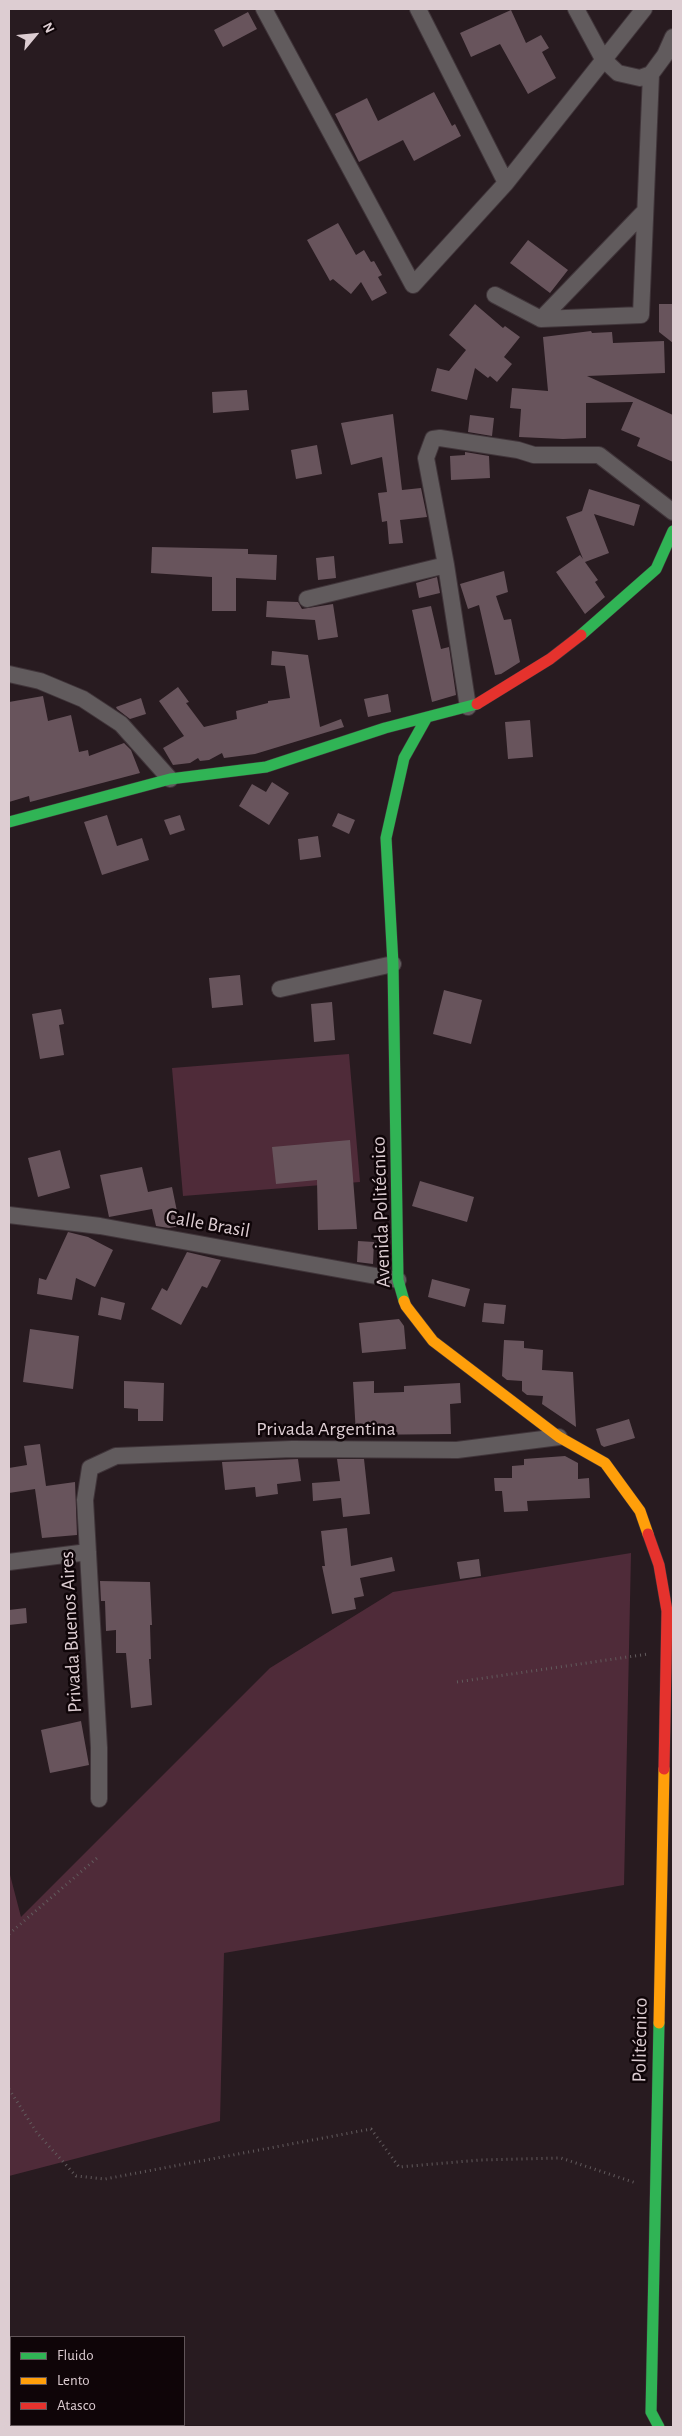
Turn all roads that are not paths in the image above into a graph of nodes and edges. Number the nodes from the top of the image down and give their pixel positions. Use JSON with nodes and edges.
{"nodes":[{"id":1,"x":264,"y":9,"type":"edge"},
{"id":2,"x":418,"y":9,"type":"edge"},
{"id":3,"x":576,"y":9,"type":"edge"},
{"id":4,"x":644,"y":9,"type":"edge"},
{"id":5,"x":673,"y":37,"type":"edge"},
{"id":6,"x":669,"y":55,"type":"edge"},
{"id":7,"x":603,"y":58,"type":"junction"},
{"id":8,"x":651,"y":74,"type":"junction"},
{"id":9,"x":506,"y":183,"type":"junction"},
{"id":10,"x":644,"y":212,"type":"junction"},
{"id":11,"x":495,"y":295,"type":"dead end"},
{"id":12,"x":541,"y":319,"type":"junction"},
{"id":13,"x":673,"y":512,"type":"edge"},
{"id":14,"x":673,"y":531,"type":"edge"},
{"id":15,"x":446,"y":565,"type":"junction"},
{"id":16,"x":307,"y":599,"type":"dead end"},
{"id":17,"x":9,"y":674,"type":"edge"},
{"id":18,"x":468,"y":707,"type":"junction"},
{"id":19,"x":427,"y":717,"type":"junction"},
{"id":20,"x":170,"y":778,"type":"junction"},
{"id":21,"x":9,"y":822,"type":"edge"},
{"id":22,"x":393,"y":964,"type":"junction"},
{"id":23,"x":280,"y":989,"type":"dead end"},
{"id":24,"x":9,"y":1215,"type":"edge"},
{"id":25,"x":398,"y":1280,"type":"junction"},
{"id":26,"x":559,"y":1437,"type":"junction"},
{"id":27,"x":94,"y":1466,"type":"joint"},
{"id":28,"x":88,"y":1552,"type":"junction"},
{"id":29,"x":9,"y":1562,"type":"edge"},
{"id":30,"x":670,"y":1651,"type":"edge"},
{"id":31,"x":99,"y":1799,"type":"dead end"},
{"id":32,"x":650,"y":2420,"type":"edge"},
{"id":33,"x":659,"y":2427,"type":"edge"}],
"edges":[{"from":1,"to":9,"type":"street"},
{"from":2,"to":9,"type":"street"},
{"from":3,"to":7,"type":"street"},
{"from":4,"to":7,"type":"street"},
{"from":5,"to":6,"type":"street"},
{"from":6,"to":8,"type":"street"},
{"from":7,"to":8,"type":"street"},
{"from":7,"to":9,"type":"street"},
{"from":8,"to":10,"type":"street"},
{"from":10,"to":12,"type":"street"},
{"from":10,"to":12,"type":"street"},
{"from":11,"to":12,"type":"street"},
{"from":13,"to":15,"type":"street"},
{"from":14,"to":18,"type":"street"},
{"from":15,"to":16,"type":"street"},
{"from":15,"to":18,"type":"street"},
{"from":17,"to":20,"type":"street"},
{"from":18,"to":19,"type":"street"},
{"from":19,"to":20,"type":"street"},
{"from":19,"to":22,"type":"street","name":"Avenida Politécnico"},
{"from":20,"to":21,"type":"street"},
{"from":22,"to":23,"type":"street"},
{"from":22,"to":25,"type":"street","name":"Avenida Politécnico"},
{"from":24,"to":25,"type":"street","name":"Calle Brasil"},
{"from":25,"to":26,"type":"street","name":"Avenida Politécnico"},
{"from":26,"to":27,"type":"street","name":"Privada Argentina"},
{"from":26,"to":30,"type":"street","name":"Avenida Politécnico"},
{"from":27,"to":28,"type":"street","name":"Privada Buenos Aires"},
{"from":28,"to":29,"type":"street"},
{"from":28,"to":31,"type":"street","name":"Privada Buenos Aires"},
{"from":30,"to":32,"type":"street","name":"Politécnico"},
{"from":32,"to":33,"type":"street","name":"Politécnico"}]}
